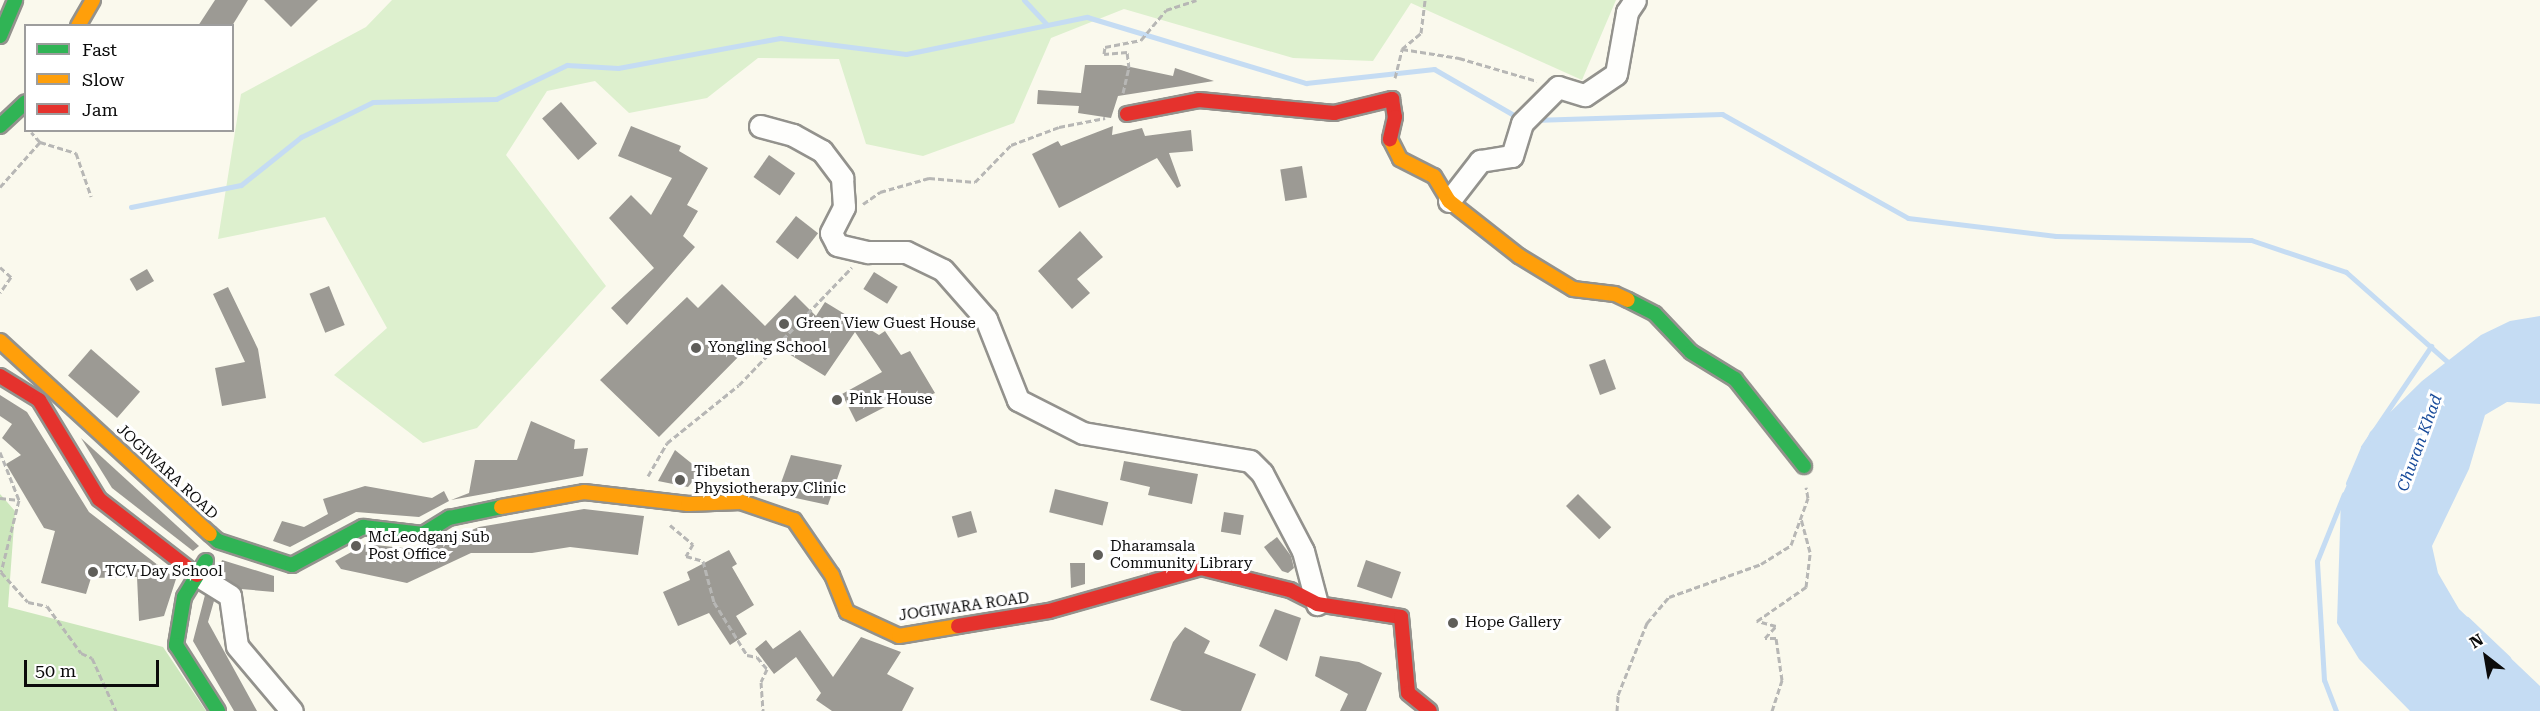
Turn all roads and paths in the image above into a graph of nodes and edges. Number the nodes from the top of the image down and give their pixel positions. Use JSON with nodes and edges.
{"nodes":[{"id":1,"x":15,"y":0,"type":"edge"},
{"id":2,"x":93,"y":0,"type":"edge"},
{"id":3,"x":1196,"y":0,"type":"edge"},
{"id":4,"x":1425,"y":0,"type":"edge"},
{"id":5,"x":1635,"y":0,"type":"edge"},
{"id":6,"x":79,"y":24,"type":"edge"},
{"id":7,"x":0,"y":36,"type":"edge"},
{"id":8,"x":1402,"y":49,"type":"junction"},
{"id":9,"x":1395,"y":78,"type":"dead end"},
{"id":10,"x":1558,"y":87,"type":"junction"},
{"id":11,"x":24,"y":105,"type":"edge"},
{"id":12,"x":1123,"y":115,"type":"junction"},
{"id":13,"x":0,"y":126,"type":"edge"},
{"id":14,"x":759,"y":126,"type":"dead end"},
{"id":15,"x":32,"y":132,"type":"edge"},
{"id":16,"x":40,"y":142,"type":"junction"},
{"id":17,"x":0,"y":187,"type":"edge"},
{"id":18,"x":91,"y":196,"type":"dead end"},
{"id":19,"x":1449,"y":201,"type":"junction"},
{"id":20,"x":836,"y":222,"type":"junction"},
{"id":21,"x":868,"y":252,"type":"junction"},
{"id":22,"x":0,"y":267,"type":"edge"},
{"id":23,"x":0,"y":293,"type":"edge"},
{"id":24,"x":0,"y":340,"type":"edge"},
{"id":25,"x":0,"y":376,"type":"edge"},
{"id":26,"x":0,"y":452,"type":"edge"},
{"id":27,"x":1804,"y":466,"type":"joint"},
{"id":28,"x":637,"y":496,"type":"junction"},
{"id":29,"x":0,"y":498,"type":"edge"},
{"id":30,"x":19,"y":500,"type":"junction"},
{"id":31,"x":661,"y":518,"type":"dead end"},
{"id":32,"x":1801,"y":518,"type":"junction"},
{"id":33,"x":218,"y":541,"type":"junction"},
{"id":34,"x":197,"y":575,"type":"junction"},
{"id":35,"x":1317,"y":604,"type":"junction"},
{"id":36,"x":116,"y":711,"type":"edge"},
{"id":37,"x":218,"y":711,"type":"edge"},
{"id":38,"x":292,"y":711,"type":"edge"},
{"id":39,"x":763,"y":711,"type":"edge"},
{"id":40,"x":1430,"y":711,"type":"edge"},
{"id":41,"x":1617,"y":711,"type":"edge"},
{"id":42,"x":1772,"y":711,"type":"edge"}],
"edges":[{"from":1,"to":7,"type":"street"},
{"from":2,"to":6,"type":"street"},
{"from":3,"to":12,"type":"path"},
{"from":4,"to":8,"type":"path"},
{"from":5,"to":10,"type":"street"},
{"from":8,"to":9,"type":"path"},
{"from":8,"to":10,"type":"path"},
{"from":10,"to":19,"type":"street"},
{"from":11,"to":13,"type":"street"},
{"from":12,"to":19,"type":"street"},
{"from":12,"to":20,"type":"path"},
{"from":14,"to":20,"type":"street"},
{"from":15,"to":16,"type":"path"},
{"from":16,"to":17,"type":"path"},
{"from":16,"to":18,"type":"path"},
{"from":19,"to":27,"type":"street"},
{"from":20,"to":21,"type":"street"},
{"from":21,"to":28,"type":"path"},
{"from":21,"to":35,"type":"street"},
{"from":22,"to":23,"type":"path"},
{"from":24,"to":33,"type":"street","name":"JOGIWARA ROAD"},
{"from":25,"to":34,"type":"street"},
{"from":26,"to":30,"type":"path"},
{"from":27,"to":32,"type":"path"},
{"from":28,"to":33,"type":"street","name":"JOGIWARA ROAD"},
{"from":28,"to":35,"type":"street","name":"JOGIWARA ROAD"},
{"from":29,"to":30,"type":"path"},
{"from":30,"to":36,"type":"path"},
{"from":31,"to":39,"type":"path"},
{"from":32,"to":41,"type":"path"},
{"from":32,"to":42,"type":"path"},
{"from":33,"to":34,"type":"street"},
{"from":34,"to":37,"type":"street"},
{"from":34,"to":38,"type":"street"},
{"from":35,"to":40,"type":"street","name":"JOGIWARA ROAD"}]}
